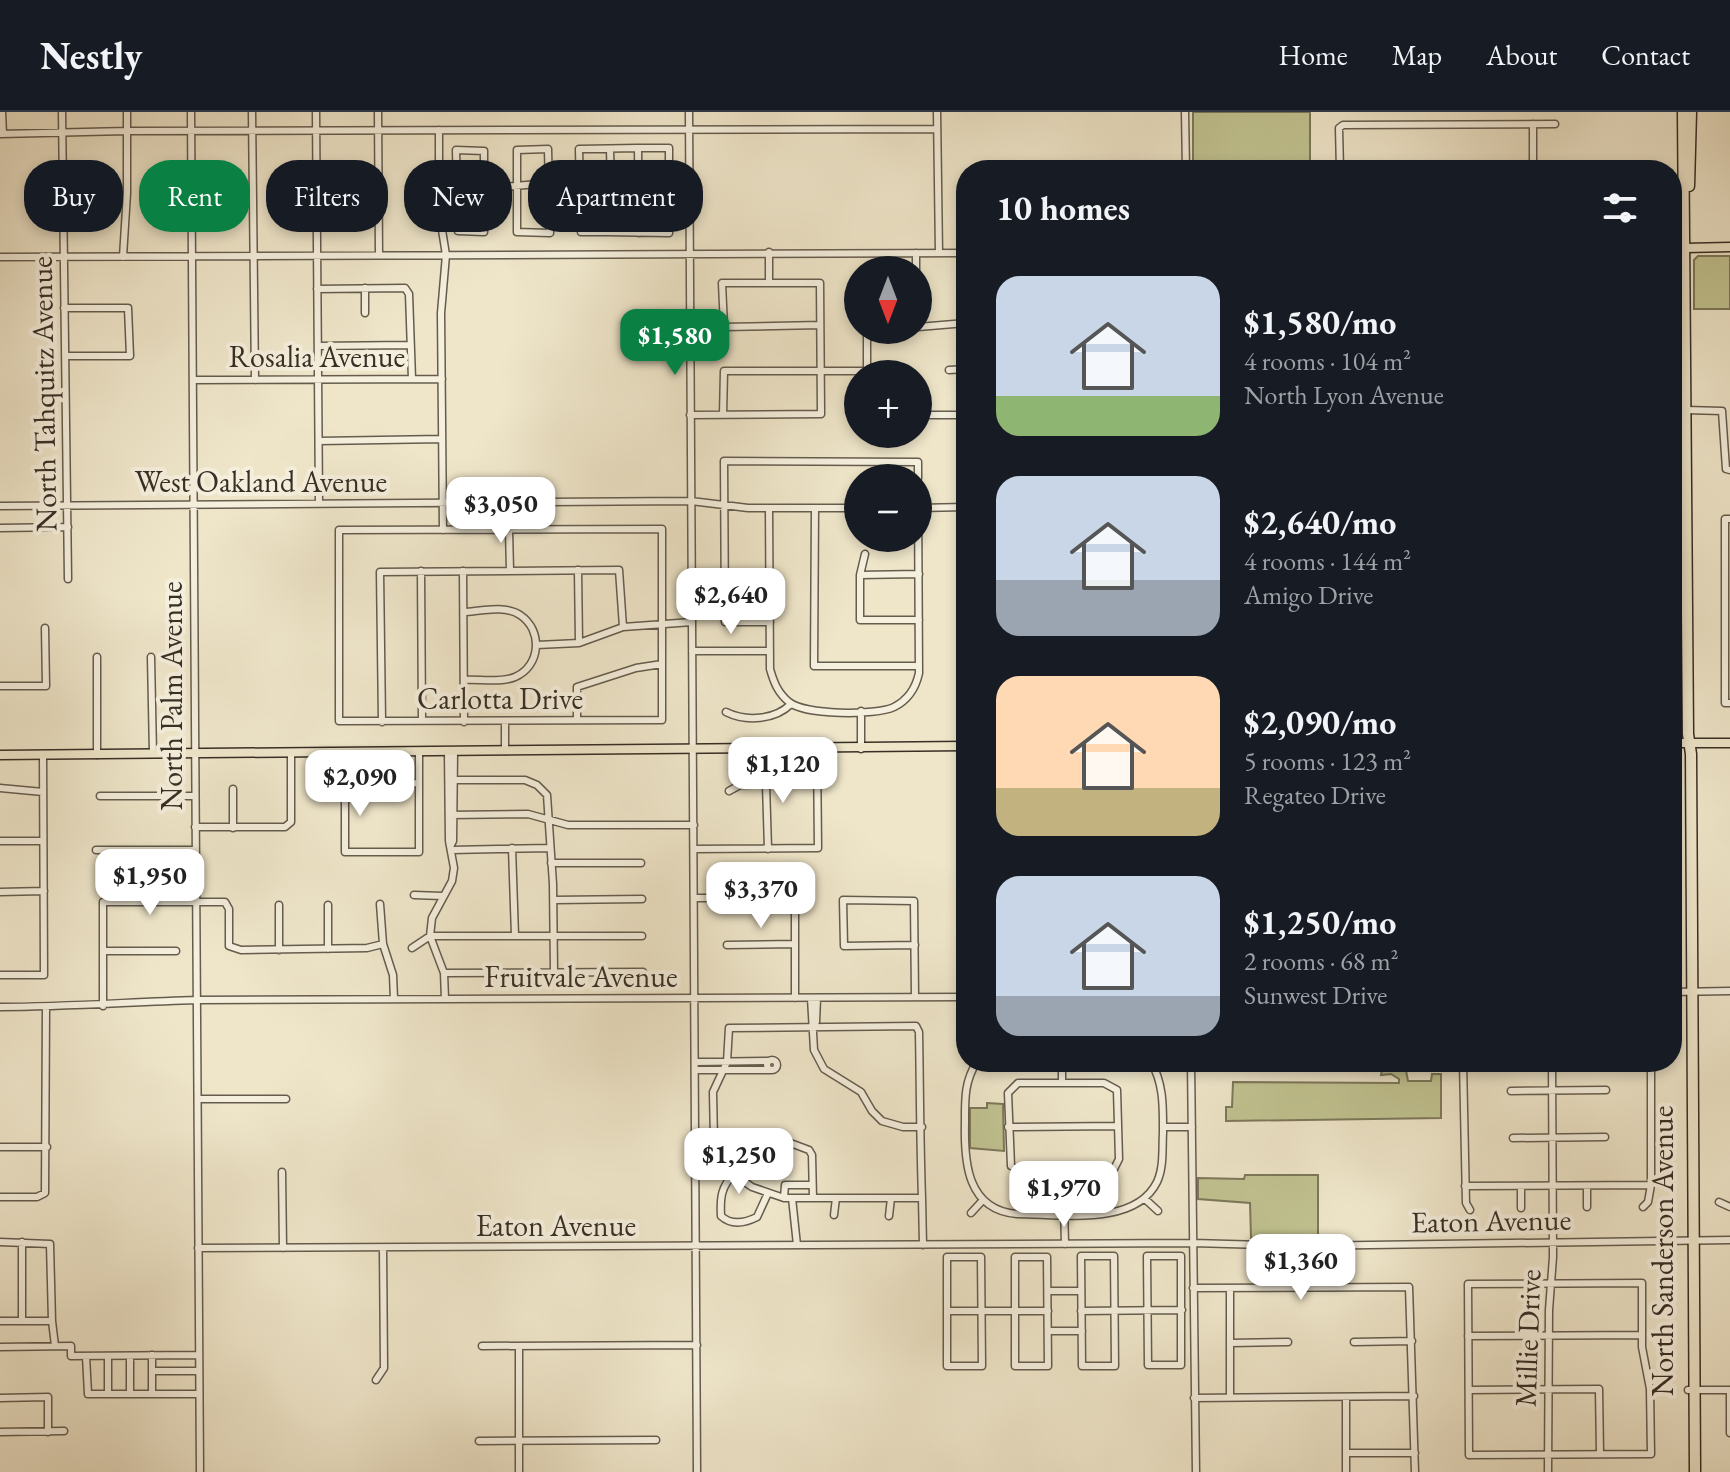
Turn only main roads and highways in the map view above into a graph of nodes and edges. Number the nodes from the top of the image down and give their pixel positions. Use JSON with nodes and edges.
{"nodes":[{"id":1,"x":1683,"y":112,"type":"edge"},
{"id":2,"x":1691,"y":112,"type":"edge"},
{"id":3,"x":1730,"y":247,"type":"edge"},
{"id":4,"x":1685,"y":248,"type":"junction"},
{"id":5,"x":1682,"y":743,"type":"edge"},
{"id":6,"x":1688,"y":743,"type":"junction"},
{"id":7,"x":1730,"y":743,"type":"edge"},
{"id":8,"x":956,"y":746,"type":"edge"},
{"id":9,"x":0,"y":755,"type":"edge"},
{"id":10,"x":1685,"y":865,"type":"junction"},
{"id":11,"x":1692,"y":893,"type":"junction"},
{"id":12,"x":1689,"y":992,"type":"junction"},
{"id":13,"x":1691,"y":1390,"type":"junction"},
{"id":14,"x":1688,"y":1472,"type":"edge"},
{"id":15,"x":1695,"y":1472,"type":"edge"}],
"edges":[{"from":1,"to":4,"type":"highway","name":"North Sanderson Avenue"},
{"from":2,"to":4,"type":"highway","name":"North Sanderson Avenue"},
{"from":3,"to":4,"type":"main road"},
{"from":4,"to":6,"type":"highway","name":"North Sanderson Avenue"},
{"from":5,"to":6,"type":"main road"},
{"from":6,"to":7,"type":"main road"},
{"from":6,"to":10,"type":"highway","name":"North Sanderson Avenue"},
{"from":6,"to":11,"type":"highway","name":"North Sanderson Avenue"},
{"from":8,"to":9,"type":"main road"},
{"from":10,"to":11,"type":"highway"},
{"from":10,"to":12,"type":"highway","name":"North Sanderson Avenue"},
{"from":11,"to":12,"type":"highway","name":"North Sanderson Avenue"},
{"from":12,"to":13,"type":"highway","name":"North Sanderson Avenue"},
{"from":13,"to":14,"type":"highway","name":"North Sanderson Avenue"},
{"from":13,"to":15,"type":"highway","name":"North Sanderson Avenue"}]}
